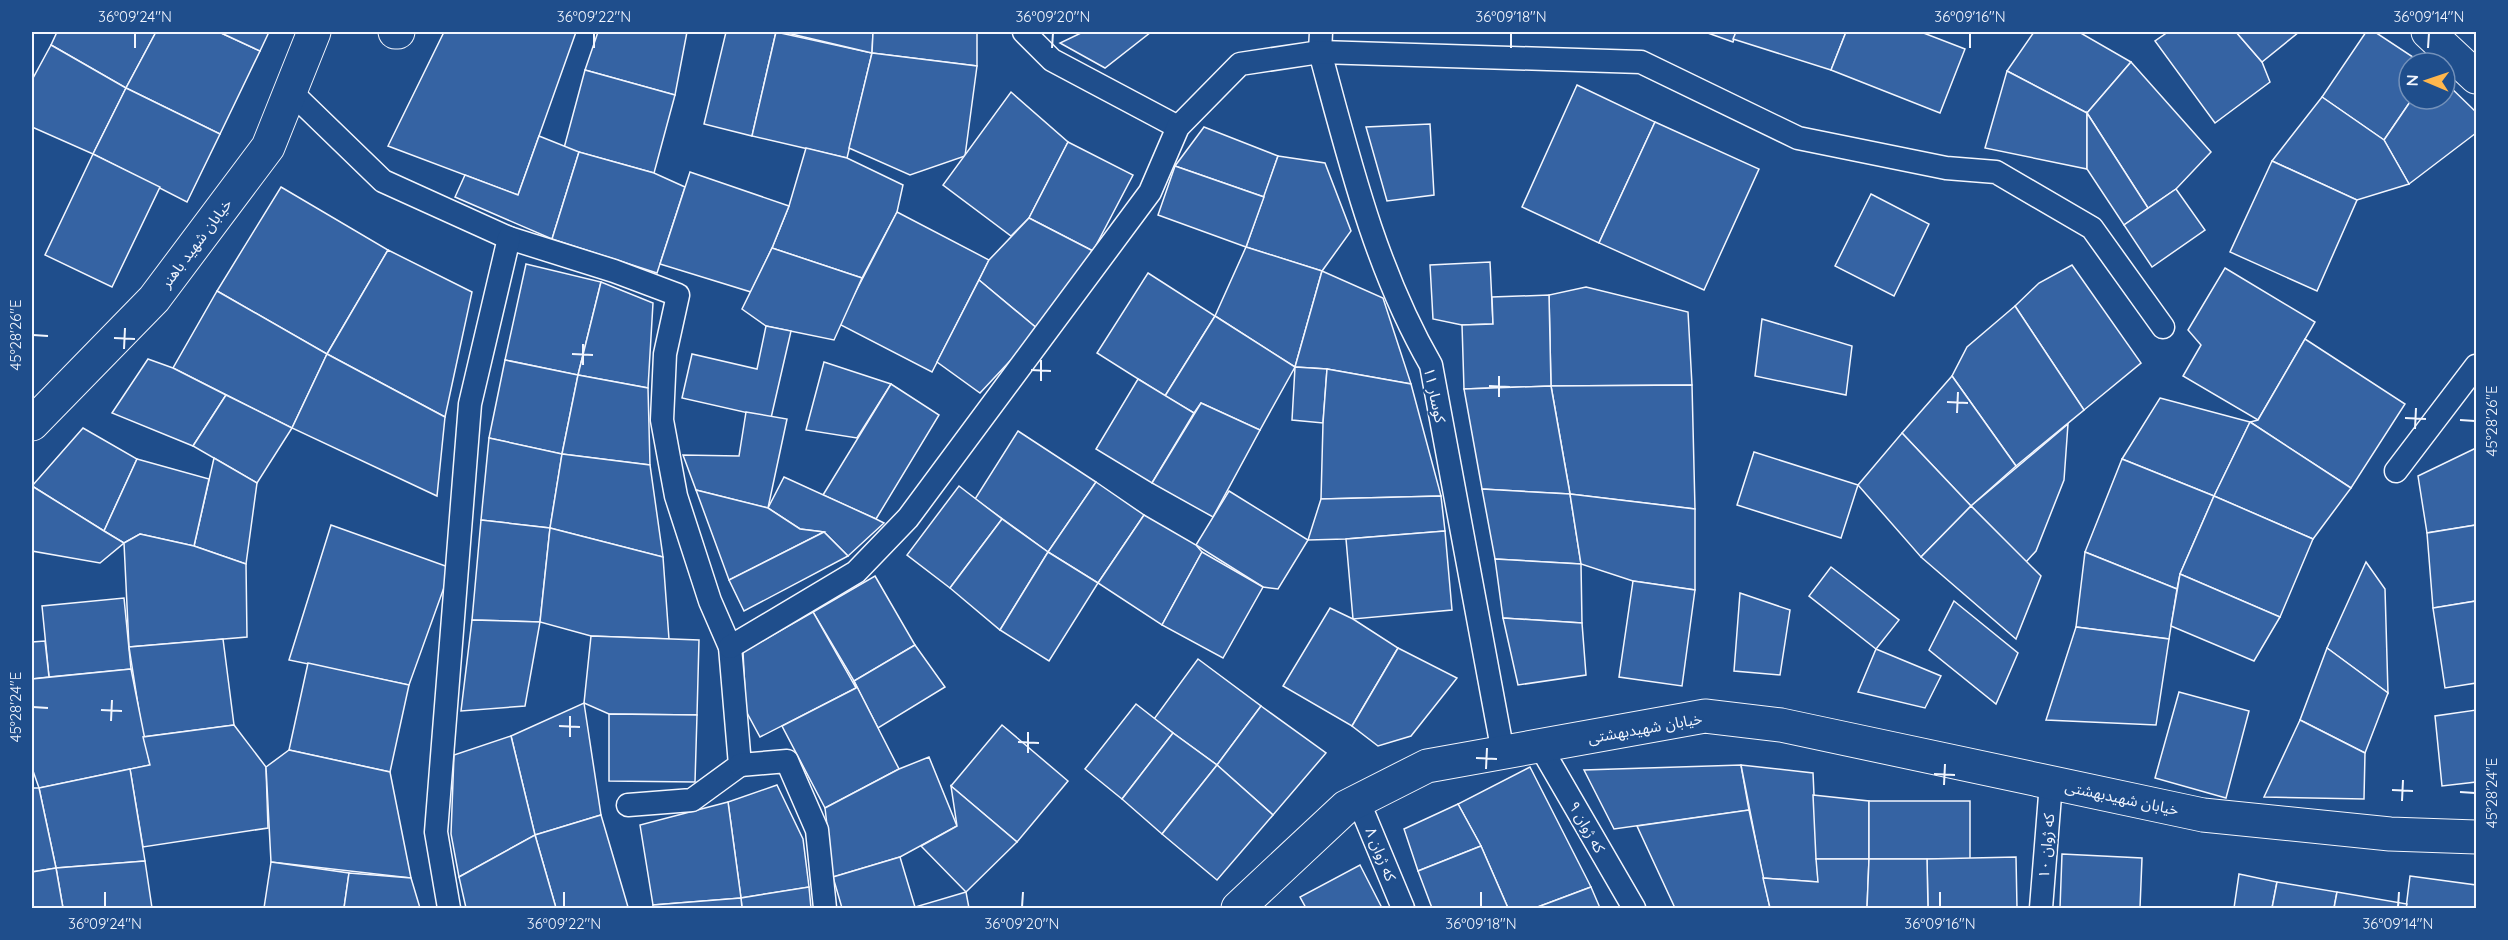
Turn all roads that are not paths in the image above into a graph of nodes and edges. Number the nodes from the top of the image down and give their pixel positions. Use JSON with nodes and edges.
{"nodes":[{"id":1,"x":314,"y":32,"type":"edge"},
{"id":2,"x":1024,"y":32,"type":"edge"},
{"id":3,"x":2428,"y":32,"type":"edge"},
{"id":4,"x":1321,"y":42,"type":"edge"},
{"id":5,"x":2476,"y":77,"type":"edge"},
{"id":6,"x":289,"y":90,"type":"junction"},
{"id":7,"x":1178,"y":127,"type":"junction"},
{"id":8,"x":509,"y":238,"type":"junction"},
{"id":9,"x":2163,"y":327,"type":"dead end"},
{"id":10,"x":2476,"y":366,"type":"edge"},
{"id":11,"x":32,"y":424,"type":"edge"},
{"id":12,"x":2396,"y":471,"type":"dead end"},
{"id":13,"x":730,"y":647,"type":"junction"},
{"id":14,"x":1540,"y":746,"type":"junction"},
{"id":15,"x":1503,"y":753,"type":"junction"},
{"id":16,"x":740,"y":765,"type":"junction"},
{"id":17,"x":2051,"y":783,"type":"junction"},
{"id":18,"x":1358,"y":800,"type":"junction"},
{"id":19,"x":628,"y":805,"type":"dead end"},
{"id":20,"x":2476,"y":837,"type":"edge"},
{"id":21,"x":449,"y":909,"type":"edge"},
{"id":22,"x":825,"y":909,"type":"edge"},
{"id":23,"x":1238,"y":909,"type":"edge"},
{"id":24,"x":1403,"y":909,"type":"edge"},
{"id":25,"x":1634,"y":909,"type":"edge"},
{"id":26,"x":2041,"y":909,"type":"edge"}],
"edges":[{"from":1,"to":6,"type":"street","name":"خیابان شهید باهنر"},
{"from":2,"to":7,"type":"lane"},
{"from":3,"to":5,"type":"street"},
{"from":4,"to":7,"type":"lane"},
{"from":4,"to":9,"type":"lane"},
{"from":4,"to":15,"type":"lane","name":"کوسار ۱۱"},
{"from":6,"to":8,"type":"lane"},
{"from":6,"to":11,"type":"street","name":"خیابان شهید باهنر"},
{"from":7,"to":13,"type":"lane"},
{"from":8,"to":13,"type":"lane"},
{"from":8,"to":21,"type":"lane"},
{"from":10,"to":12,"type":"lane"},
{"from":13,"to":16,"type":"lane"},
{"from":14,"to":15,"type":"street","name":"خیابان شهیدبهشتی"},
{"from":14,"to":17,"type":"street","name":"خیابان شهیدبهشتی"},
{"from":14,"to":25,"type":"lane","name":"که ژوان ۹"},
{"from":15,"to":18,"type":"street","name":"خیابان شهیدبهشتی"},
{"from":16,"to":19,"type":"lane"},
{"from":16,"to":22,"type":"lane"},
{"from":17,"to":20,"type":"street","name":"خیابان شهیدبهشتی"},
{"from":17,"to":26,"type":"lane","name":"که ژوان ۱۰"},
{"from":18,"to":23,"type":"street","name":"خیابان شهیدبهشتی"},
{"from":18,"to":24,"type":"lane","name":"که ژوان ۸"}]}
